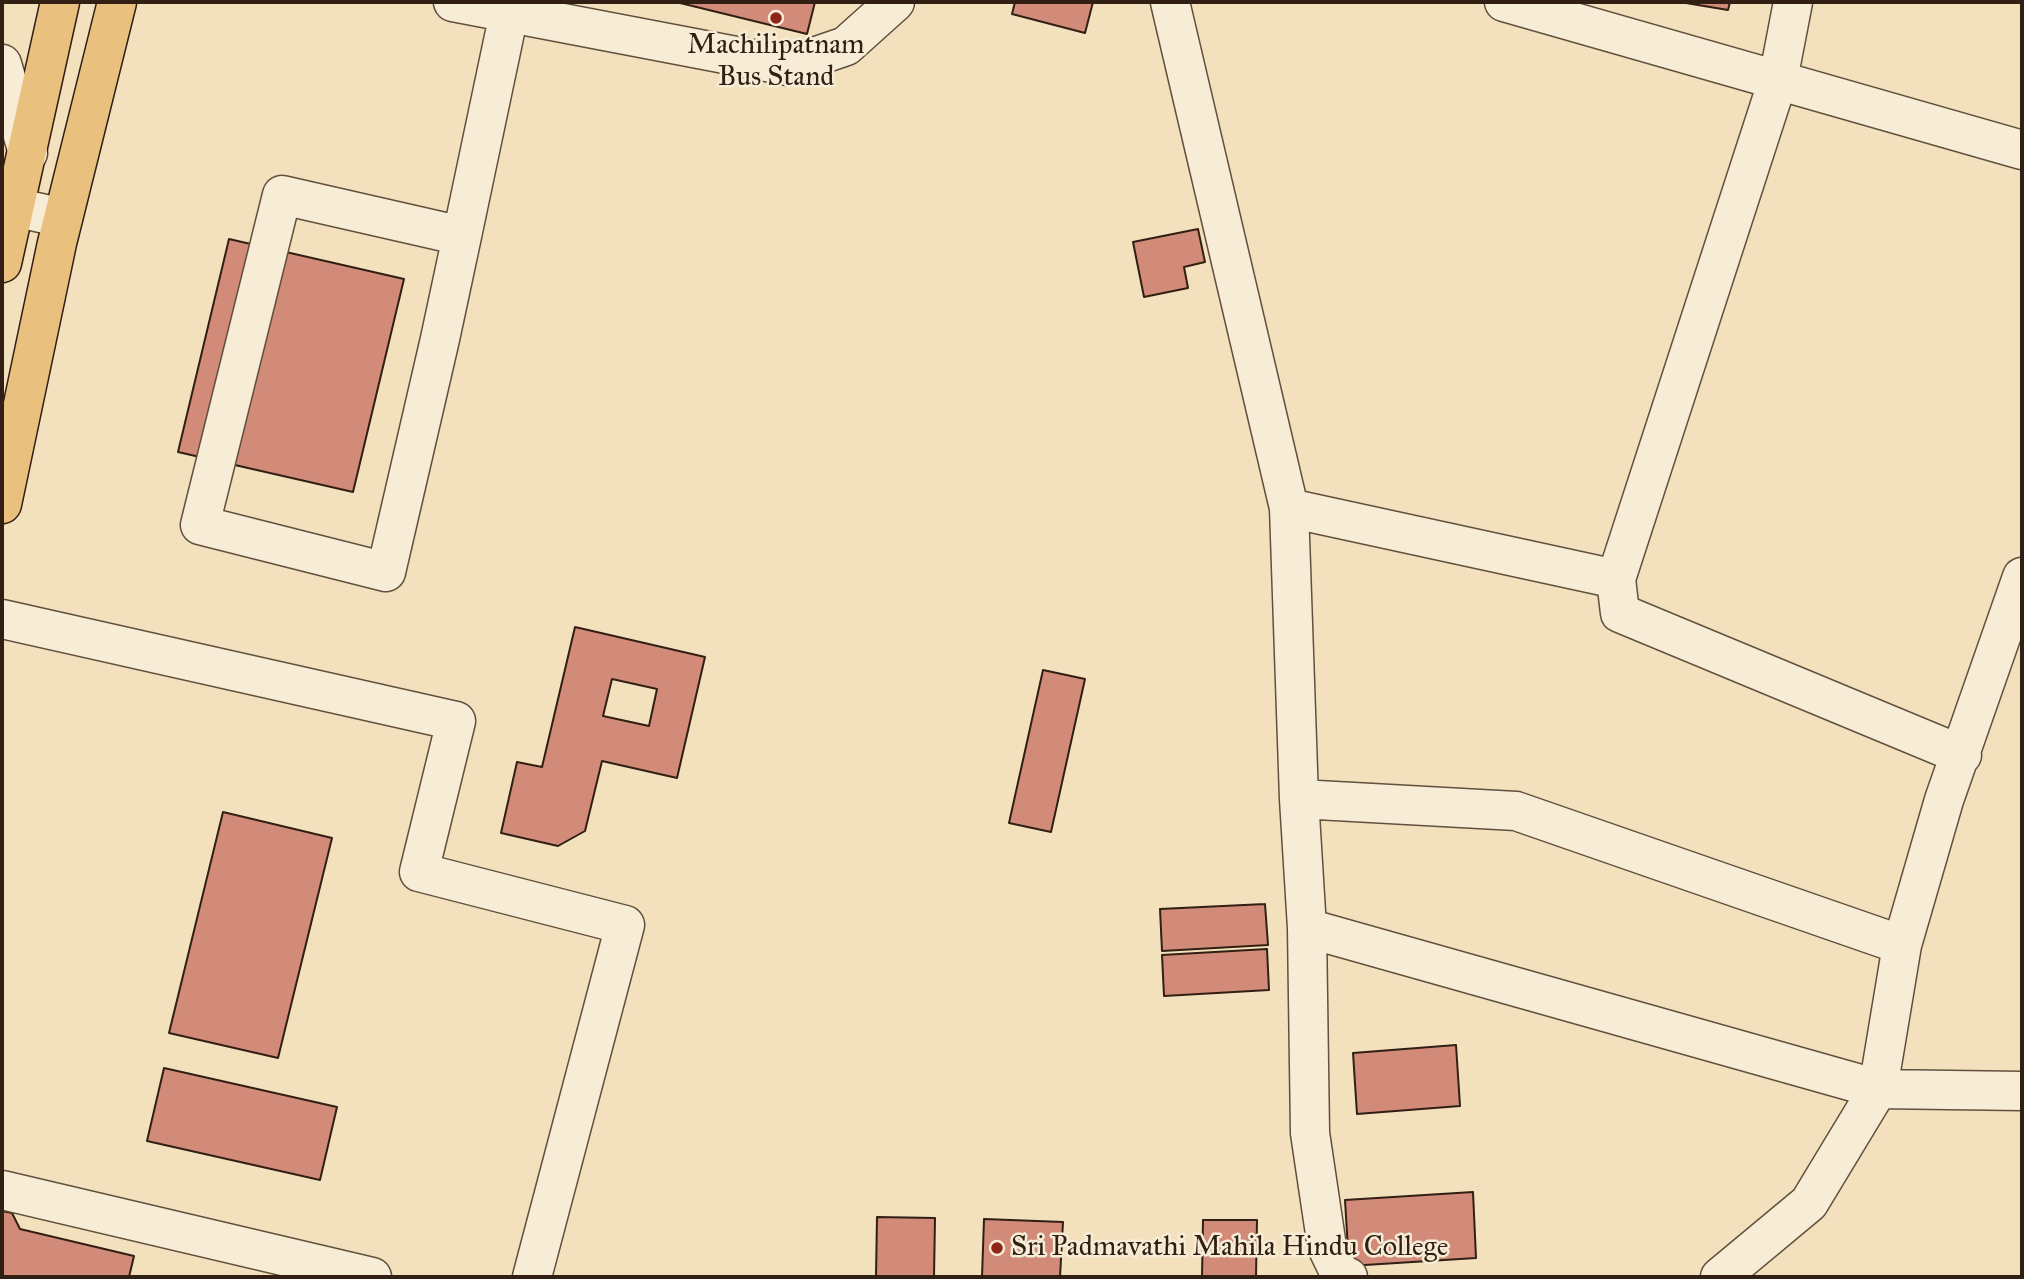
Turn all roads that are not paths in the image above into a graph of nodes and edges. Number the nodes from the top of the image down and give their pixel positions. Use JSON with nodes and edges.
{"nodes":[{"id":1,"x":60,"y":2,"type":"edge"},
{"id":2,"x":117,"y":2,"type":"edge"},
{"id":3,"x":453,"y":2,"type":"edge"},
{"id":4,"x":895,"y":2,"type":"edge"},
{"id":5,"x":1170,"y":2,"type":"edge"},
{"id":6,"x":1504,"y":2,"type":"edge"},
{"id":7,"x":1793,"y":2,"type":"edge"},
{"id":8,"x":509,"y":13,"type":"junction"},
{"id":9,"x":2,"y":64,"type":"edge"},
{"id":10,"x":1778,"y":80,"type":"junction"},
{"id":11,"x":2022,"y":150,"type":"edge"},
{"id":12,"x":28,"y":153,"type":"junction"},
{"id":13,"x":8,"y":203,"type":"edge"},
{"id":14,"x":64,"y":218,"type":"junction"},
{"id":15,"x":461,"y":236,"type":"junction"},
{"id":16,"x":2,"y":264,"type":"edge"},
{"id":17,"x":51,"y":273,"type":"junction"},
{"id":18,"x":2,"y":504,"type":"edge"},
{"id":19,"x":1289,"y":508,"type":"junction"},
{"id":20,"x":2022,"y":577,"type":"edge"},
{"id":21,"x":1616,"y":579,"type":"junction"},
{"id":22,"x":2,"y":619,"type":"edge"},
{"id":23,"x":1962,"y":755,"type":"junction"},
{"id":24,"x":1299,"y":799,"type":"junction"},
{"id":25,"x":1307,"y":928,"type":"junction"},
{"id":26,"x":1902,"y":944,"type":"junction"},
{"id":27,"x":1878,"y":1089,"type":"junction"},
{"id":28,"x":2022,"y":1091,"type":"edge"},
{"id":29,"x":2,"y":1190,"type":"edge"},
{"id":30,"x":372,"y":1277,"type":"edge"},
{"id":31,"x":532,"y":1277,"type":"edge"},
{"id":32,"x":1348,"y":1277,"type":"edge"},
{"id":33,"x":1720,"y":1277,"type":"edge"}],
"edges":[{"from":1,"to":12,"type":"main road"},
{"from":2,"to":14,"type":"main road"},
{"from":3,"to":8,"type":"street"},
{"from":4,"to":8,"type":"street"},
{"from":5,"to":19,"type":"street"},
{"from":6,"to":10,"type":"street"},
{"from":7,"to":10,"type":"street"},
{"from":8,"to":15,"type":"street"},
{"from":9,"to":12,"type":"street"},
{"from":10,"to":11,"type":"street"},
{"from":10,"to":21,"type":"street"},
{"from":12,"to":13,"type":"main road"},
{"from":13,"to":14,"type":"street"},
{"from":13,"to":16,"type":"main road"},
{"from":14,"to":17,"type":"main road"},
{"from":15,"to":15,"type":"street"},
{"from":16,"to":17,"type":"main road"},
{"from":17,"to":18,"type":"main road"},
{"from":19,"to":21,"type":"street"},
{"from":19,"to":24,"type":"street"},
{"from":20,"to":23,"type":"street"},
{"from":21,"to":23,"type":"street"},
{"from":22,"to":31,"type":"street"},
{"from":23,"to":26,"type":"street"},
{"from":24,"to":25,"type":"street"},
{"from":24,"to":26,"type":"street"},
{"from":25,"to":27,"type":"street"},
{"from":25,"to":32,"type":"street"},
{"from":26,"to":27,"type":"street"},
{"from":27,"to":28,"type":"street"},
{"from":27,"to":33,"type":"street"},
{"from":29,"to":30,"type":"street"}]}
